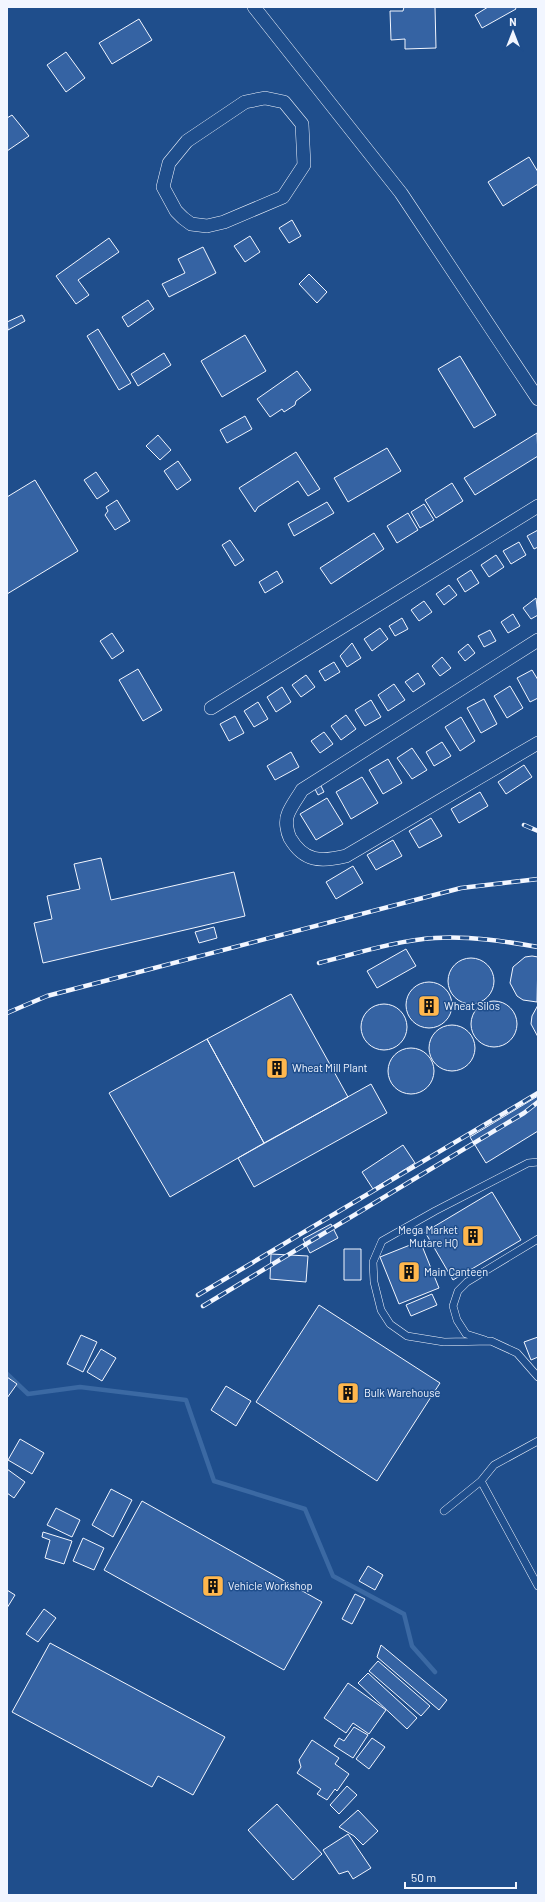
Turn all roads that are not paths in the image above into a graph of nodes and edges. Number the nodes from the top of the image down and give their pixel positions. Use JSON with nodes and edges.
{"nodes":[{"id":1,"x":254,"y":7,"type":"edge"},
{"id":2,"x":176,"y":211,"type":"joint"},
{"id":3,"x":538,"y":399,"type":"edge"},
{"id":4,"x":538,"y":506,"type":"edge"},
{"id":5,"x":538,"y":640,"type":"edge"},
{"id":6,"x":211,"y":708,"type":"dead end"},
{"id":7,"x":538,"y":743,"type":"edge"},
{"id":8,"x":538,"y":1162,"type":"edge"},
{"id":9,"x":538,"y":1239,"type":"edge"},
{"id":10,"x":491,"y":1342,"type":"junction"},
{"id":11,"x":538,"y":1377,"type":"edge"},
{"id":12,"x":538,"y":1441,"type":"edge"},
{"id":13,"x":481,"y":1480,"type":"junction"},
{"id":14,"x":444,"y":1511,"type":"dead end"},
{"id":15,"x":538,"y":1586,"type":"edge"}],
"edges":[{"from":1,"to":3,"type":"street"},
{"from":2,"to":2,"type":"street"},
{"from":4,"to":6,"type":"street"},
{"from":5,"to":7,"type":"street"},
{"from":8,"to":10,"type":"lane"},
{"from":9,"to":10,"type":"lane"},
{"from":10,"to":11,"type":"lane"},
{"from":12,"to":13,"type":"lane"},
{"from":13,"to":14,"type":"lane"},
{"from":13,"to":15,"type":"lane"}]}
